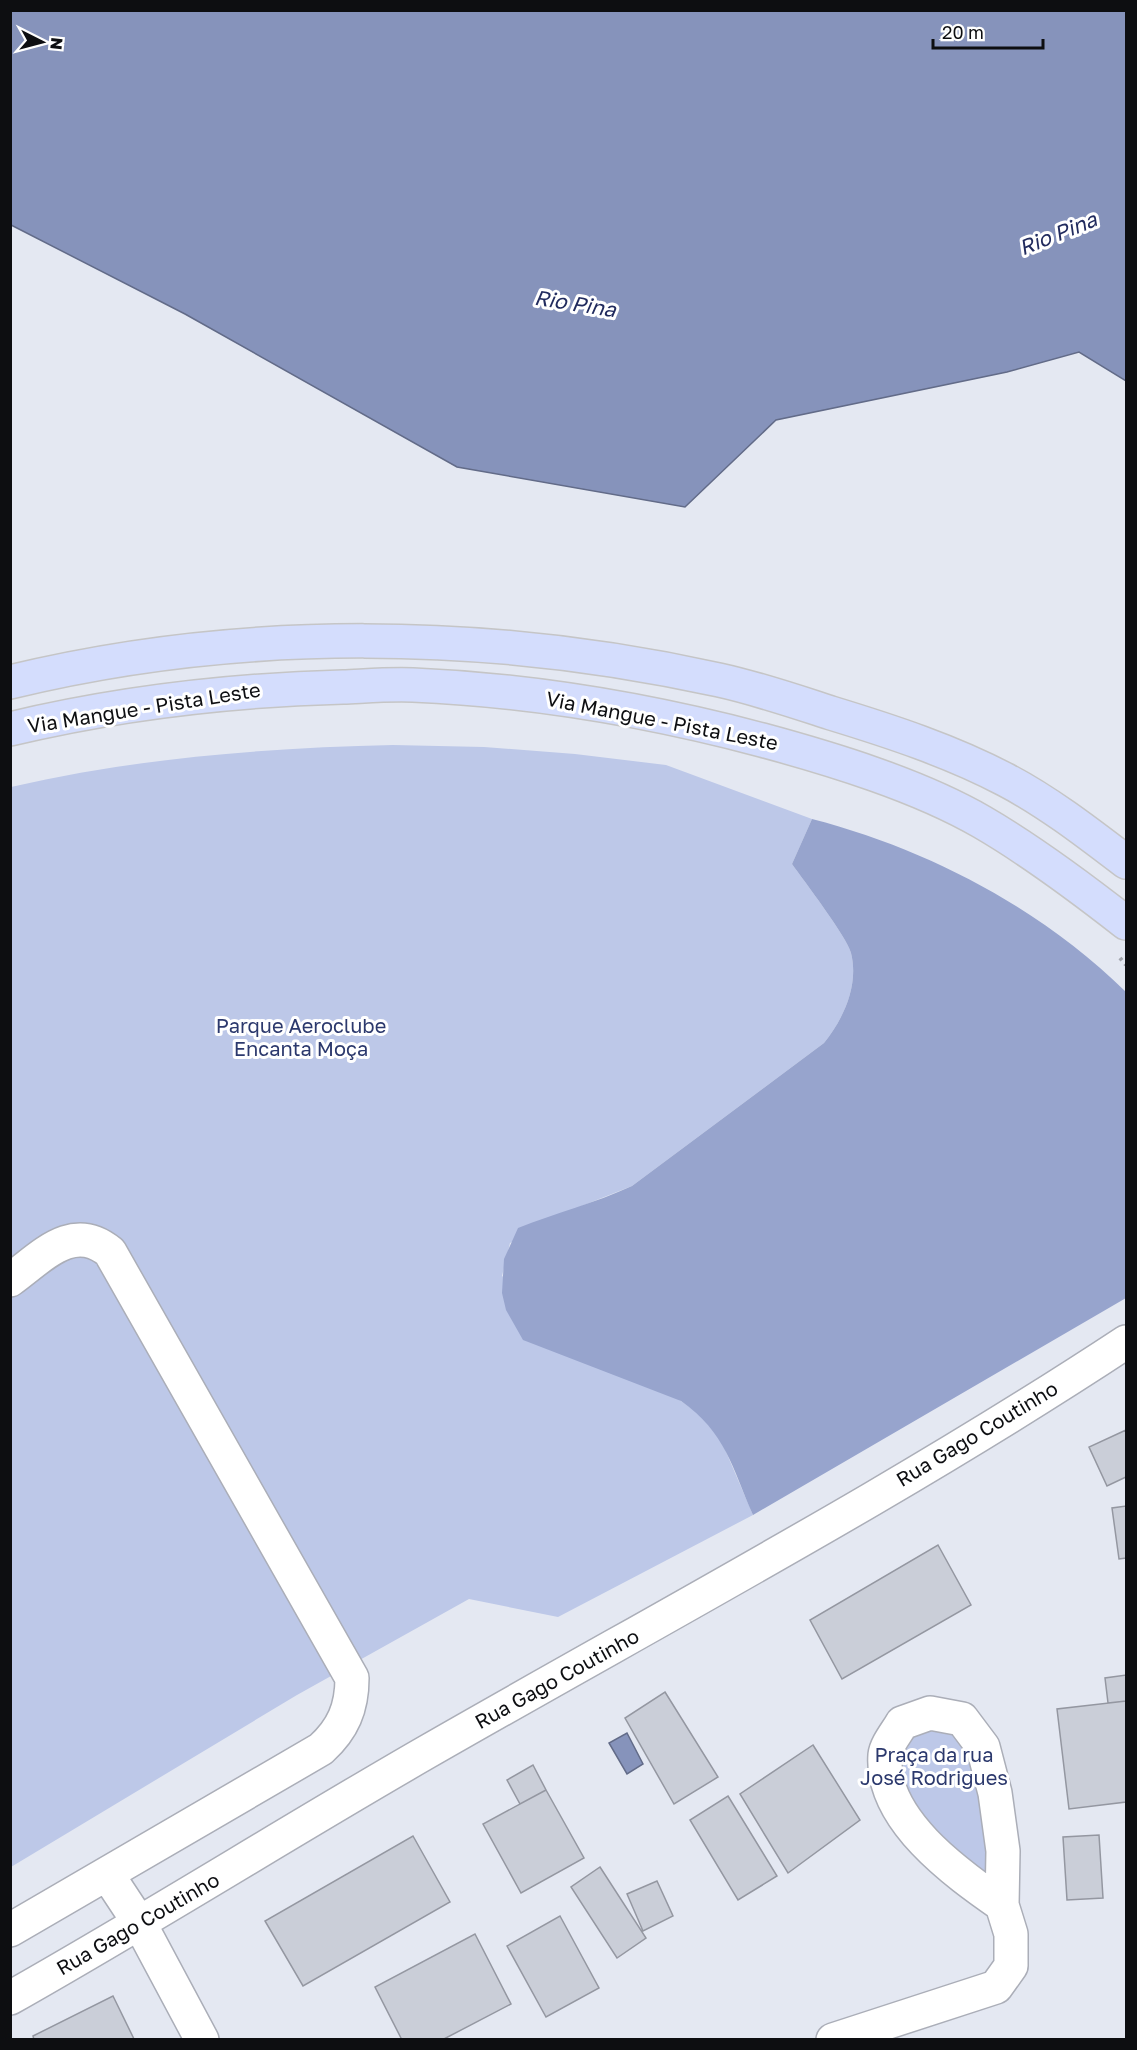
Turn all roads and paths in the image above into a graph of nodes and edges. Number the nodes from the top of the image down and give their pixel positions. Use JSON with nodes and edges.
{"nodes":[{"id":1,"x":10,"y":682,"type":"edge"},
{"id":2,"x":10,"y":729,"type":"edge"},
{"id":3,"x":1126,"y":862,"type":"edge"},
{"id":4,"x":1126,"y":923,"type":"edge"},
{"id":5,"x":1118,"y":956,"type":"dead end"},
{"id":6,"x":1126,"y":965,"type":"edge"},
{"id":7,"x":10,"y":1280,"type":"edge"},
{"id":8,"x":1114,"y":1350,"type":"edge"},
{"id":9,"x":107,"y":1874,"type":"junction"},
{"id":10,"x":1002,"y":1905,"type":"junction"},
{"id":11,"x":140,"y":1924,"type":"junction"},
{"id":12,"x":10,"y":1930,"type":"edge"},
{"id":13,"x":10,"y":1998,"type":"edge"},
{"id":14,"x":202,"y":2040,"type":"edge"},
{"id":15,"x":833,"y":2040,"type":"edge"}],
"edges":[{"from":1,"to":3,"type":"main road"},
{"from":2,"to":4,"type":"main road","name":"Via Mangue - Pista Leste"},
{"from":5,"to":6,"type":"path"},
{"from":7,"to":9,"type":"street"},
{"from":8,"to":11,"type":"street","name":"Rua Gago Coutinho"},
{"from":9,"to":11,"type":"street"},
{"from":9,"to":12,"type":"street"},
{"from":10,"to":10,"type":"street"},
{"from":10,"to":15,"type":"street"},
{"from":11,"to":13,"type":"street","name":"Rua Gago Coutinho"},
{"from":11,"to":14,"type":"street"}]}
